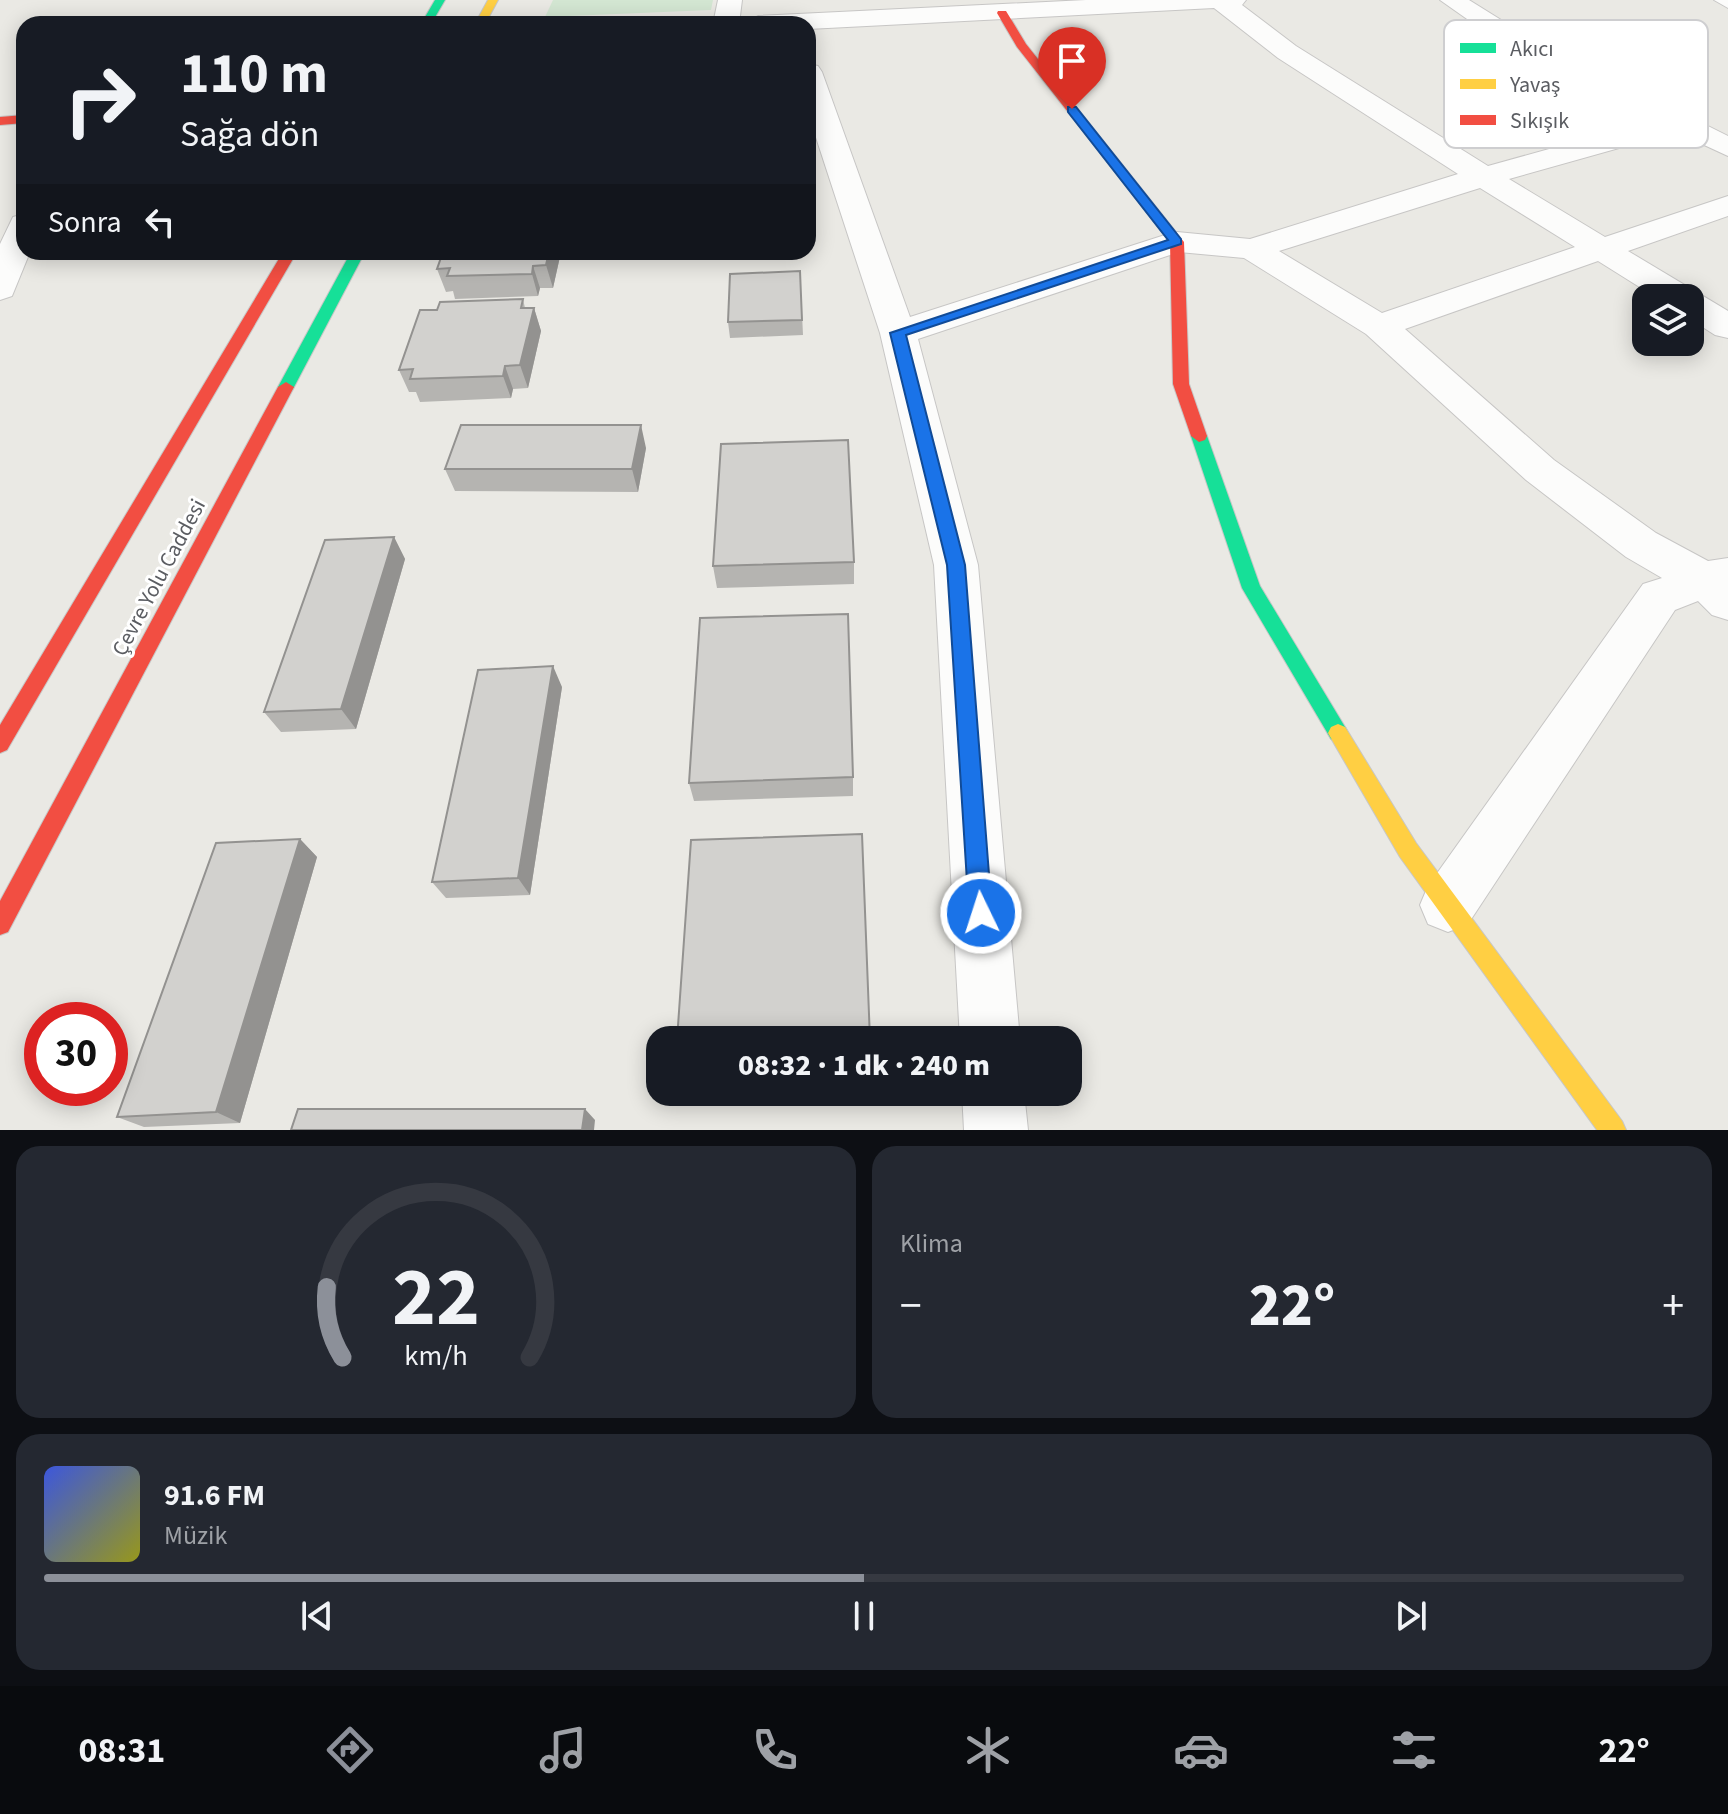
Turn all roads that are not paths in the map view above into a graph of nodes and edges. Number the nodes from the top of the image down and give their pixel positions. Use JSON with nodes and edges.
{"nodes":[{"id":1,"x":1452,"y":0,"type":"edge"},
{"id":2,"x":1225,"y":1,"type":"edge"},
{"id":3,"x":1002,"y":13,"type":"junction"},
{"id":4,"x":1483,"y":20,"type":"edge"},
{"id":5,"x":816,"y":22,"type":"edge"},
{"id":6,"x":816,"y":95,"type":"edge"},
{"id":7,"x":1708,"y":137,"type":"edge"},
{"id":8,"x":1728,"y":147,"type":"edge"},
{"id":9,"x":1586,"y":148,"type":"edge"},
{"id":10,"x":1482,"y":177,"type":"junction"},
{"id":11,"x":1728,"y":205,"type":"edge"},
{"id":12,"x":1177,"y":242,"type":"junction"},
{"id":13,"x":16,"y":246,"type":"edge"},
{"id":14,"x":1252,"y":249,"type":"junction"},
{"id":15,"x":1601,"y":249,"type":"junction"},
{"id":16,"x":285,"y":260,"type":"edge"},
{"id":17,"x":354,"y":260,"type":"edge"},
{"id":18,"x":1659,"y":284,"type":"edge"},
{"id":19,"x":0,"y":289,"type":"edge"},
{"id":20,"x":1704,"y":312,"type":"edge"},
{"id":21,"x":1379,"y":326,"type":"junction"},
{"id":22,"x":1728,"y":327,"type":"edge"},
{"id":23,"x":898,"y":333,"type":"junction"},
{"id":24,"x":1721,"y":585,"type":"edge"},
{"id":25,"x":0,"y":744,"type":"edge"},
{"id":26,"x":1448,"y":905,"type":"junction"},
{"id":27,"x":0,"y":924,"type":"edge"},
{"id":28,"x":989,"y":1026,"type":"edge"},
{"id":29,"x":994,"y":1106,"type":"edge"},
{"id":30,"x":996,"y":1130,"type":"edge"},
{"id":31,"x":1613,"y":1130,"type":"edge"}],
"edges":[{"from":1,"to":4,"type":"street"},
{"from":2,"to":3,"type":"street"},
{"from":2,"to":10,"type":"street"},
{"from":3,"to":5,"type":"street"},
{"from":3,"to":12,"type":"street"},
{"from":6,"to":23,"type":"street"},
{"from":7,"to":8,"type":"street"},
{"from":9,"to":10,"type":"street"},
{"from":10,"to":14,"type":"street"},
{"from":10,"to":15,"type":"street"},
{"from":11,"to":15,"type":"street"},
{"from":12,"to":14,"type":"street"},
{"from":12,"to":23,"type":"street"},
{"from":12,"to":26,"type":"street"},
{"from":13,"to":19,"type":"street"},
{"from":14,"to":21,"type":"street"},
{"from":15,"to":18,"type":"street"},
{"from":15,"to":21,"type":"street"},
{"from":16,"to":25,"type":"street"},
{"from":17,"to":27,"type":"street","name":"Çevre Yolu Caddesi"},
{"from":20,"to":22,"type":"street"},
{"from":21,"to":24,"type":"street"},
{"from":23,"to":28,"type":"street"},
{"from":24,"to":26,"type":"street"},
{"from":26,"to":31,"type":"street"},
{"from":29,"to":30,"type":"street"}]}
